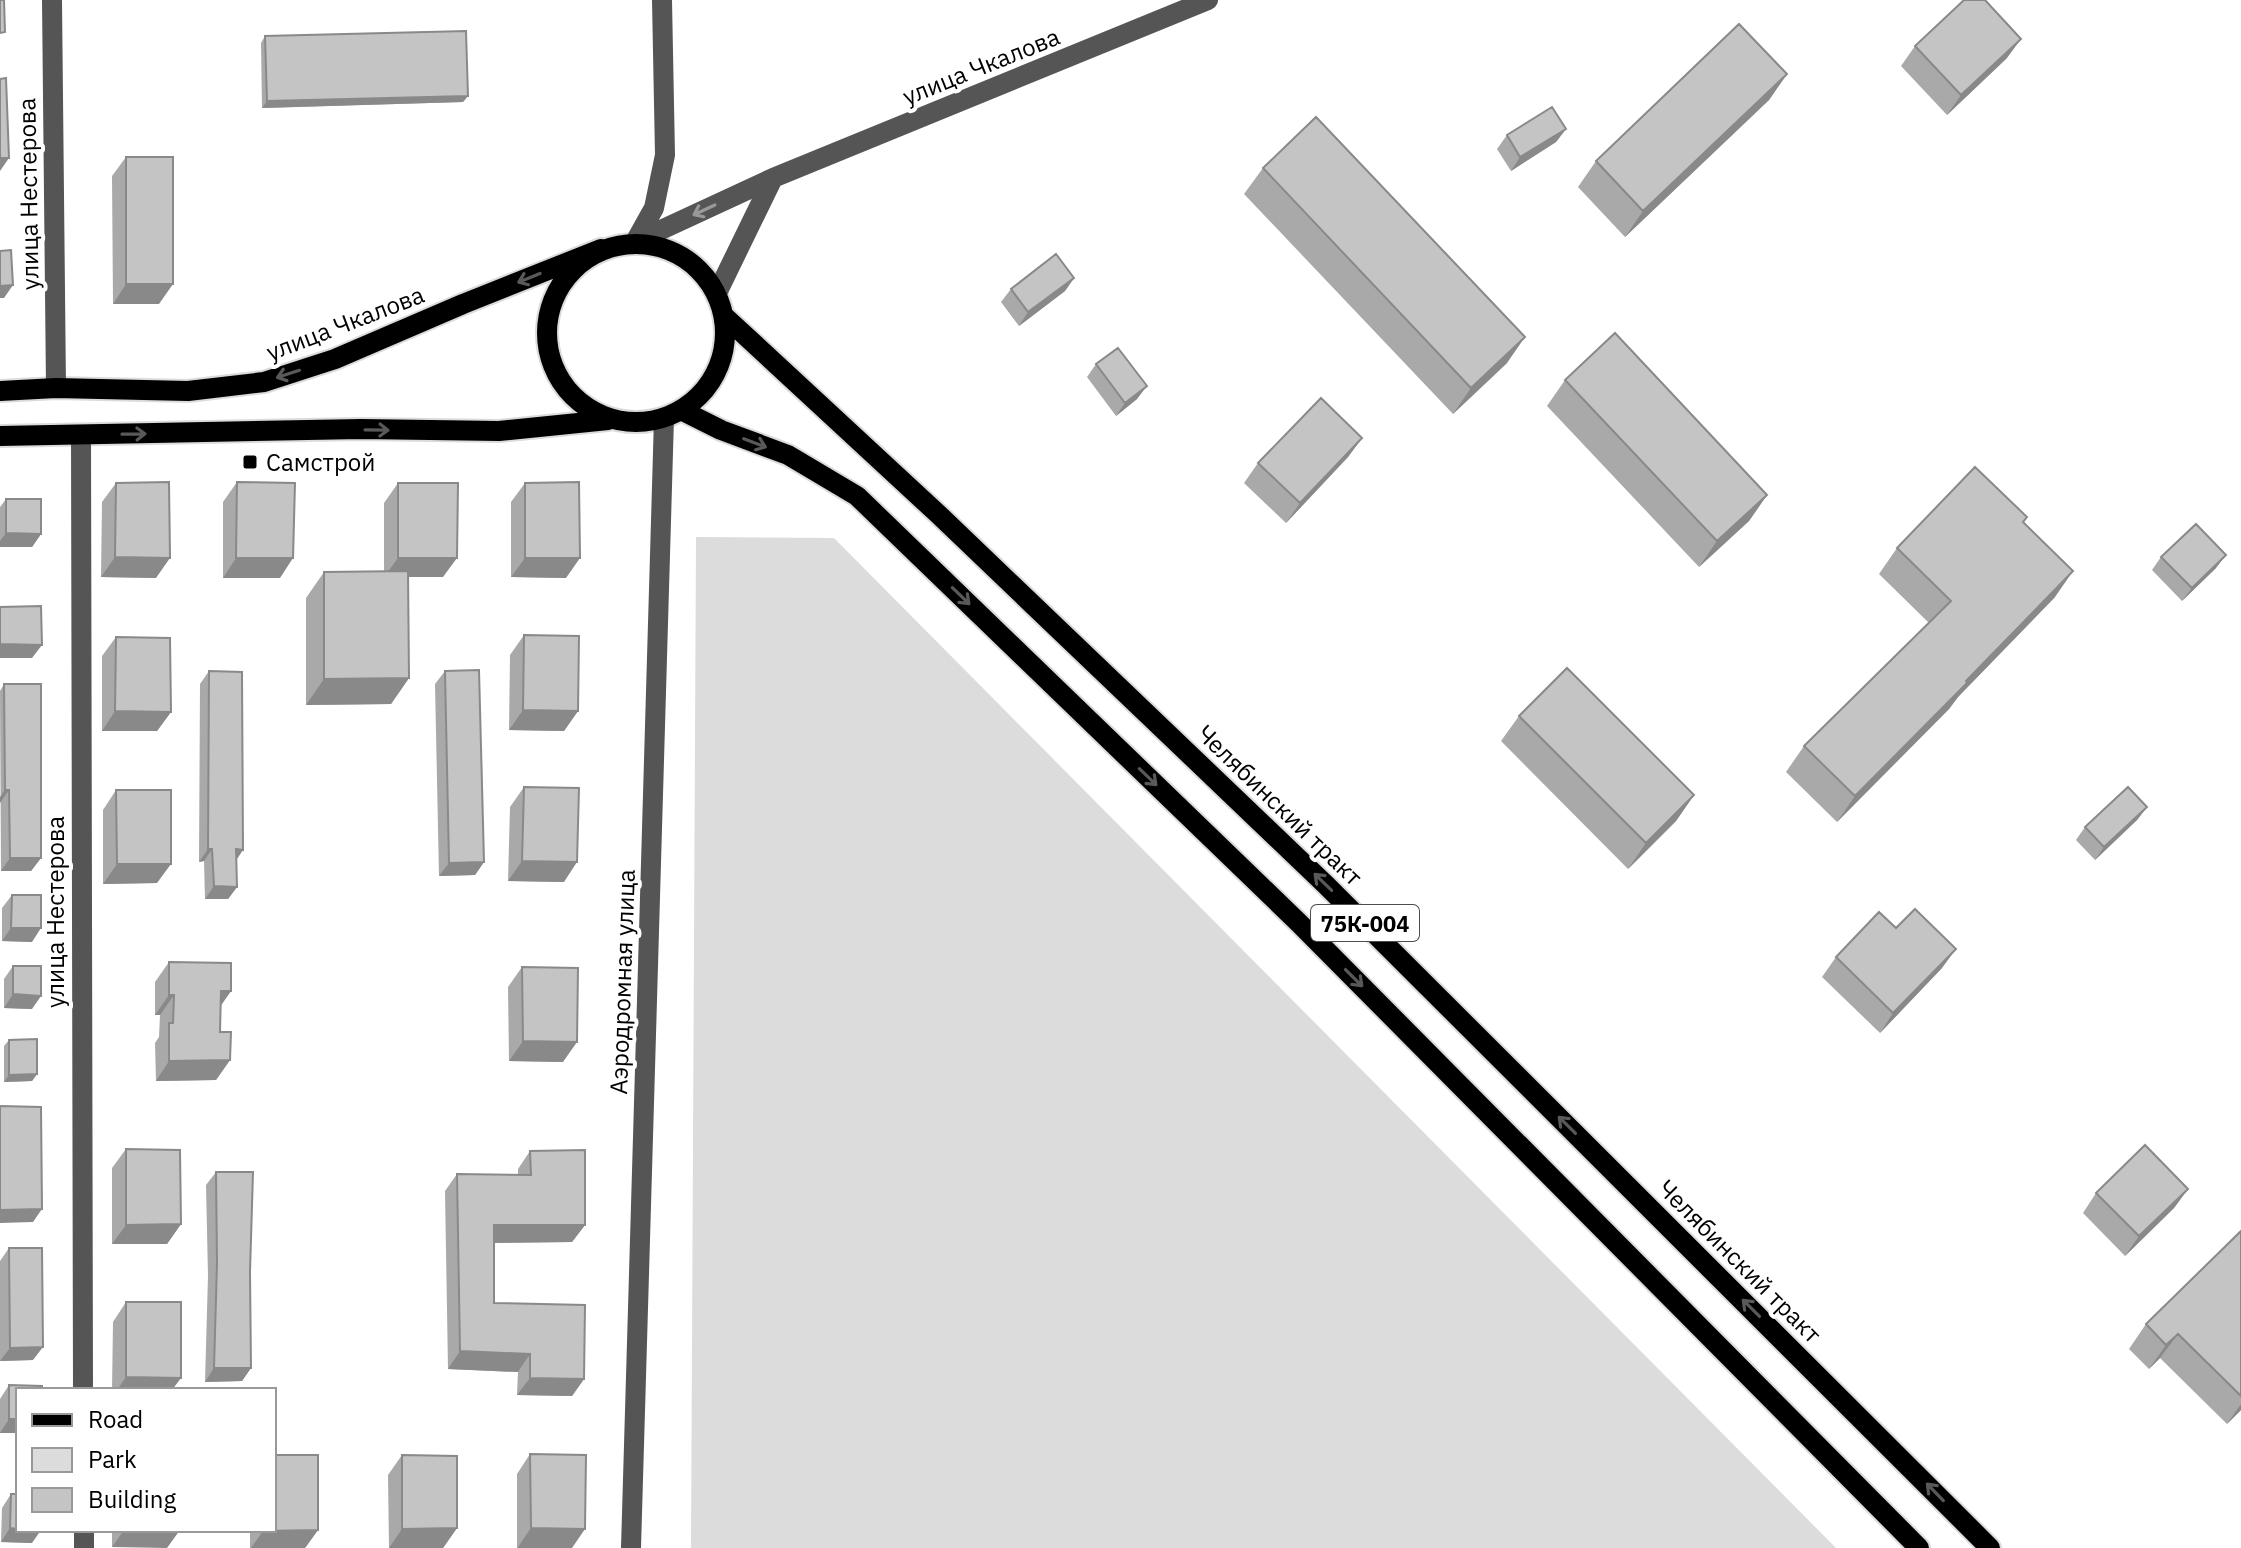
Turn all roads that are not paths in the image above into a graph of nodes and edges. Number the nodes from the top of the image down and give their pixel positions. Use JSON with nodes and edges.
{"nodes":[{"id":1,"x":52,"y":0,"type":"edge"},
{"id":2,"x":662,"y":0,"type":"edge"},
{"id":3,"x":1208,"y":0,"type":"edge"},
{"id":4,"x":773,"y":178,"type":"junction"},
{"id":5,"x":635,"y":242,"type":"junction"},
{"id":6,"x":601,"y":249,"type":"junction"},
{"id":7,"x":717,"y":293,"type":"junction"},
{"id":8,"x":724,"y":316,"type":"junction"},
{"id":9,"x":56,"y":388,"type":"junction"},
{"id":10,"x":0,"y":391,"type":"edge"},
{"id":11,"x":674,"y":415,"type":"junction"},
{"id":12,"x":608,"y":420,"type":"junction"},
{"id":13,"x":81,"y":435,"type":"junction"},
{"id":14,"x":0,"y":436,"type":"edge"},
{"id":15,"x":83,"y":1388,"type":"edge"},
{"id":16,"x":631,"y":1548,"type":"edge"},
{"id":17,"x":1919,"y":1548,"type":"edge"},
{"id":18,"x":1990,"y":1548,"type":"edge"}],
"edges":[{"from":1,"to":9,"type":"street","name":"улица Нестерова"},
{"from":2,"to":5,"type":"street"},
{"from":3,"to":4,"type":"street","name":"улица Чкалова"},
{"from":4,"to":5,"type":"street","name":"улица Чкалова","one_way":true},
{"from":4,"to":7,"type":"street"},
{"from":5,"to":6,"type":"main road"},
{"from":5,"to":7,"type":"main road"},
{"from":6,"to":9,"type":"main road","name":"улица Чкалова","one_way":true},
{"from":6,"to":12,"type":"main road"},
{"from":7,"to":8,"type":"main road"},
{"from":8,"to":11,"type":"main road"},
{"from":18,"to":8,"type":"main road","name":"Челябинский тракт","number":"75К-004","one_way":true},
{"from":9,"to":10,"type":"main road","name":"улица Чкалова"},
{"from":11,"to":12,"type":"main road"},
{"from":11,"to":16,"type":"street","name":"Аэродромная улица"},
{"from":11,"to":17,"type":"main road","number":"75К-004","one_way":true},
{"from":13,"to":12,"type":"main road","one_way":true},
{"from":13,"to":14,"type":"main road"},
{"from":13,"to":15,"type":"street","name":"улица Нестерова"}]}
